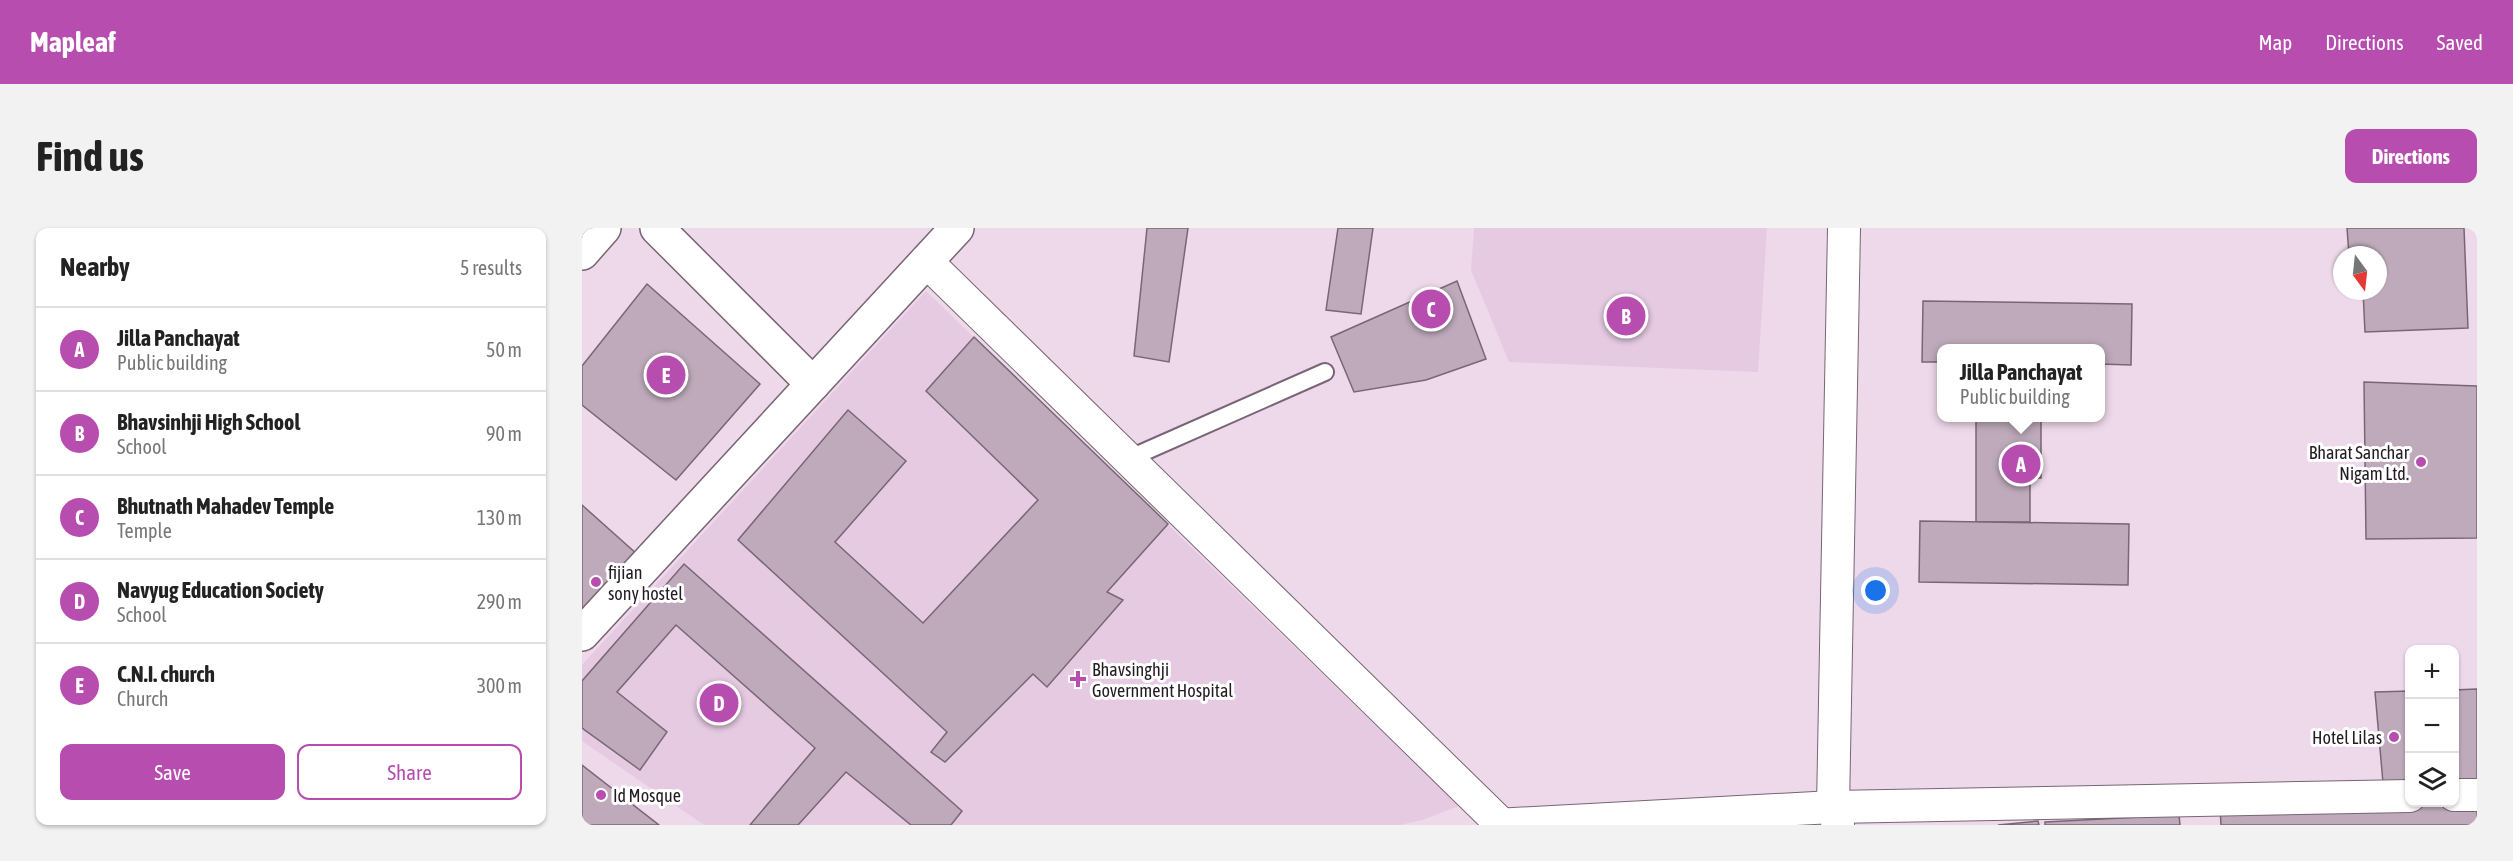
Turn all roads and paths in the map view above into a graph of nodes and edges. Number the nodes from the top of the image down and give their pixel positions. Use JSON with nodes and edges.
{"nodes":[{"id":1,"x":604,"y":228,"type":"edge"},
{"id":2,"x":657,"y":228,"type":"edge"},
{"id":3,"x":957,"y":228,"type":"edge"},
{"id":4,"x":1844,"y":228,"type":"edge"},
{"id":5,"x":582,"y":253,"type":"edge"},
{"id":6,"x":926,"y":261,"type":"junction"},
{"id":7,"x":1325,"y":372,"type":"dead end"},
{"id":8,"x":813,"y":384,"type":"junction"},
{"id":9,"x":1128,"y":459,"type":"junction"},
{"id":10,"x":582,"y":634,"type":"edge"},
{"id":11,"x":2459,"y":795,"type":"edge"},
{"id":12,"x":2477,"y":795,"type":"edge"},
{"id":13,"x":2405,"y":796,"type":"edge"},
{"id":14,"x":2198,"y":813,"type":"edge"},
{"id":15,"x":1835,"y":816,"type":"edge"},
{"id":16,"x":1499,"y":824,"type":"edge"}],
"edges":[{"from":1,"to":5,"type":"street"},
{"from":2,"to":8,"type":"street"},
{"from":3,"to":6,"type":"street"},
{"from":4,"to":15,"type":"street"},
{"from":6,"to":8,"type":"street"},
{"from":6,"to":9,"type":"street"},
{"from":7,"to":9,"type":"lane"},
{"from":8,"to":10,"type":"street"},
{"from":9,"to":16,"type":"street"},
{"from":11,"to":12,"type":"street"},
{"from":13,"to":14,"type":"street"},
{"from":14,"to":15,"type":"street"},
{"from":15,"to":16,"type":"street"}]}
